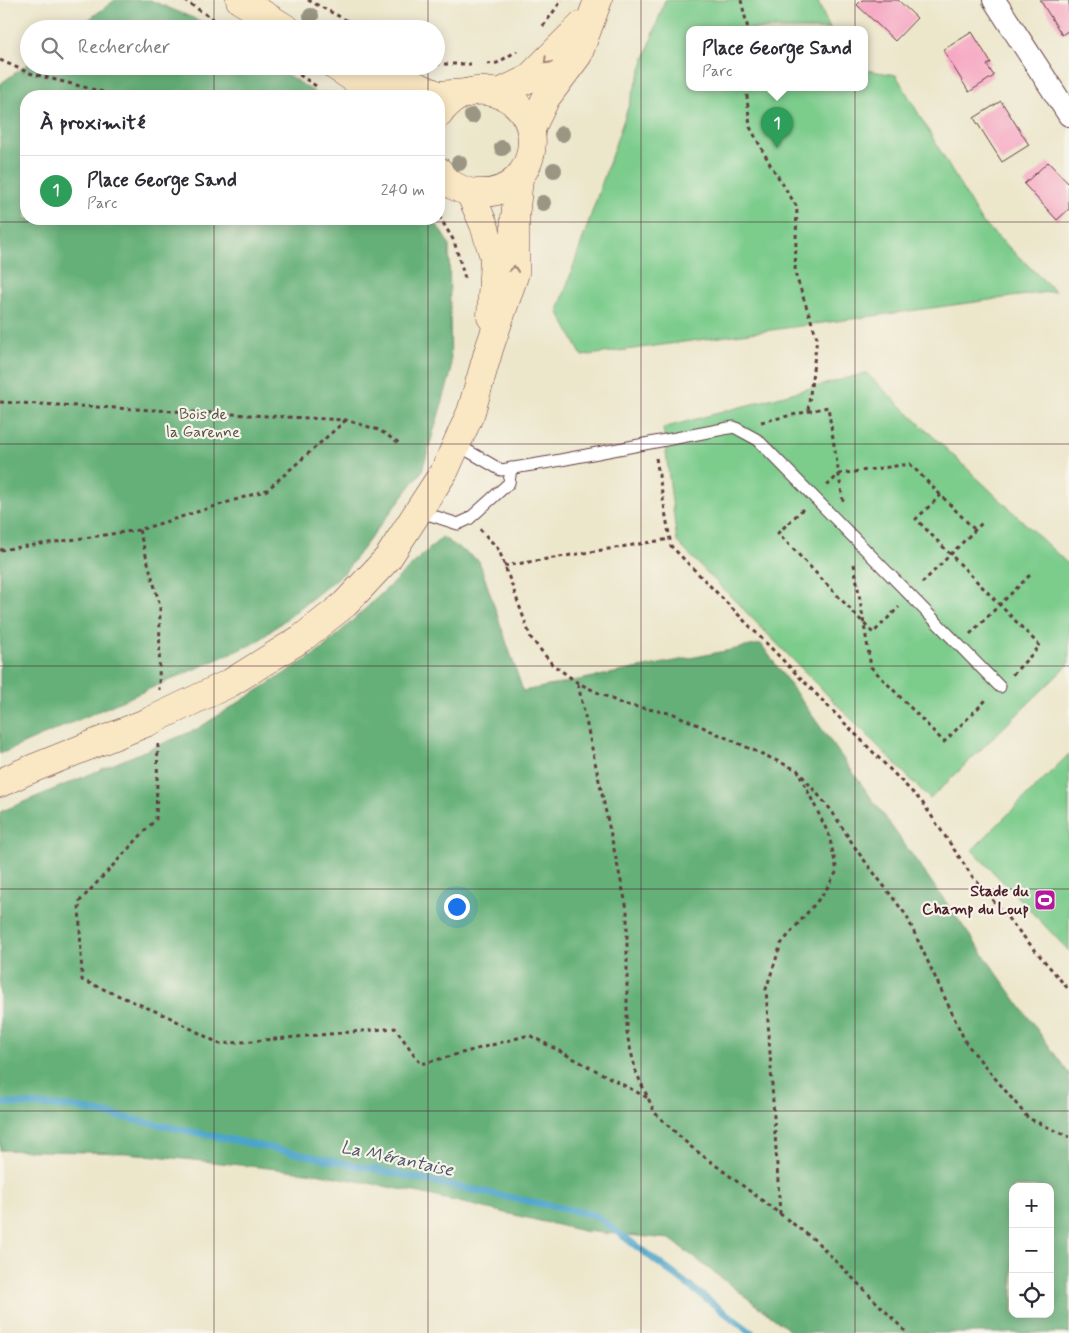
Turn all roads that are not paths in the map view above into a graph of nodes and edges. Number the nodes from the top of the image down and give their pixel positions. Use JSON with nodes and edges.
{"nodes":[{"id":1,"x":240,"y":0,"type":"edge"},
{"id":2,"x":994,"y":0,"type":"edge"},
{"id":3,"x":596,"y":7,"type":"edge"},
{"id":4,"x":273,"y":20,"type":"edge"},
{"id":5,"x":348,"y":75,"type":"edge"},
{"id":6,"x":391,"y":75,"type":"edge"},
{"id":7,"x":371,"y":90,"type":"edge"},
{"id":8,"x":425,"y":90,"type":"edge"},
{"id":9,"x":467,"y":93,"type":"junction"},
{"id":10,"x":499,"y":94,"type":"junction"},
{"id":11,"x":445,"y":95,"type":"edge"},
{"id":12,"x":445,"y":106,"type":"edge"},
{"id":13,"x":1069,"y":115,"type":"edge"},
{"id":14,"x":531,"y":129,"type":"junction"},
{"id":15,"x":445,"y":177,"type":"edge"},
{"id":16,"x":519,"y":178,"type":"junction"},
{"id":17,"x":470,"y":193,"type":"junction"},
{"id":18,"x":489,"y":349,"type":"junction"},
{"id":19,"x":456,"y":444,"type":"junction"},
{"id":20,"x":511,"y":468,"type":"junction"},
{"id":21,"x":418,"y":511,"type":"junction"},
{"id":22,"x":1000,"y":687,"type":"road end"},
{"id":23,"x":0,"y":783,"type":"edge"}],
"edges":[{"from":1,"to":4,"type":"main road"},
{"from":2,"to":13,"type":"street"},
{"from":3,"to":10,"type":"main road","one_way":true},
{"from":3,"to":14,"type":"main road"},
{"from":5,"to":7,"type":"main road"},
{"from":6,"to":8,"type":"main road"},
{"from":9,"to":10,"type":"main road"},
{"from":9,"to":11,"type":"main road"},
{"from":9,"to":12,"type":"main road"},
{"from":10,"to":14,"type":"main road"},
{"from":14,"to":16,"type":"main road"},
{"from":15,"to":17,"type":"main road"},
{"from":16,"to":17,"type":"main road"},
{"from":18,"to":16,"type":"main road","one_way":true},
{"from":17,"to":18,"type":"main road"},
{"from":18,"to":19,"type":"main road"},
{"from":19,"to":20,"type":"lane"},
{"from":19,"to":21,"type":"main road"},
{"from":20,"to":21,"type":"lane"},
{"from":20,"to":22,"type":"lane"},
{"from":21,"to":23,"type":"main road"}]}
